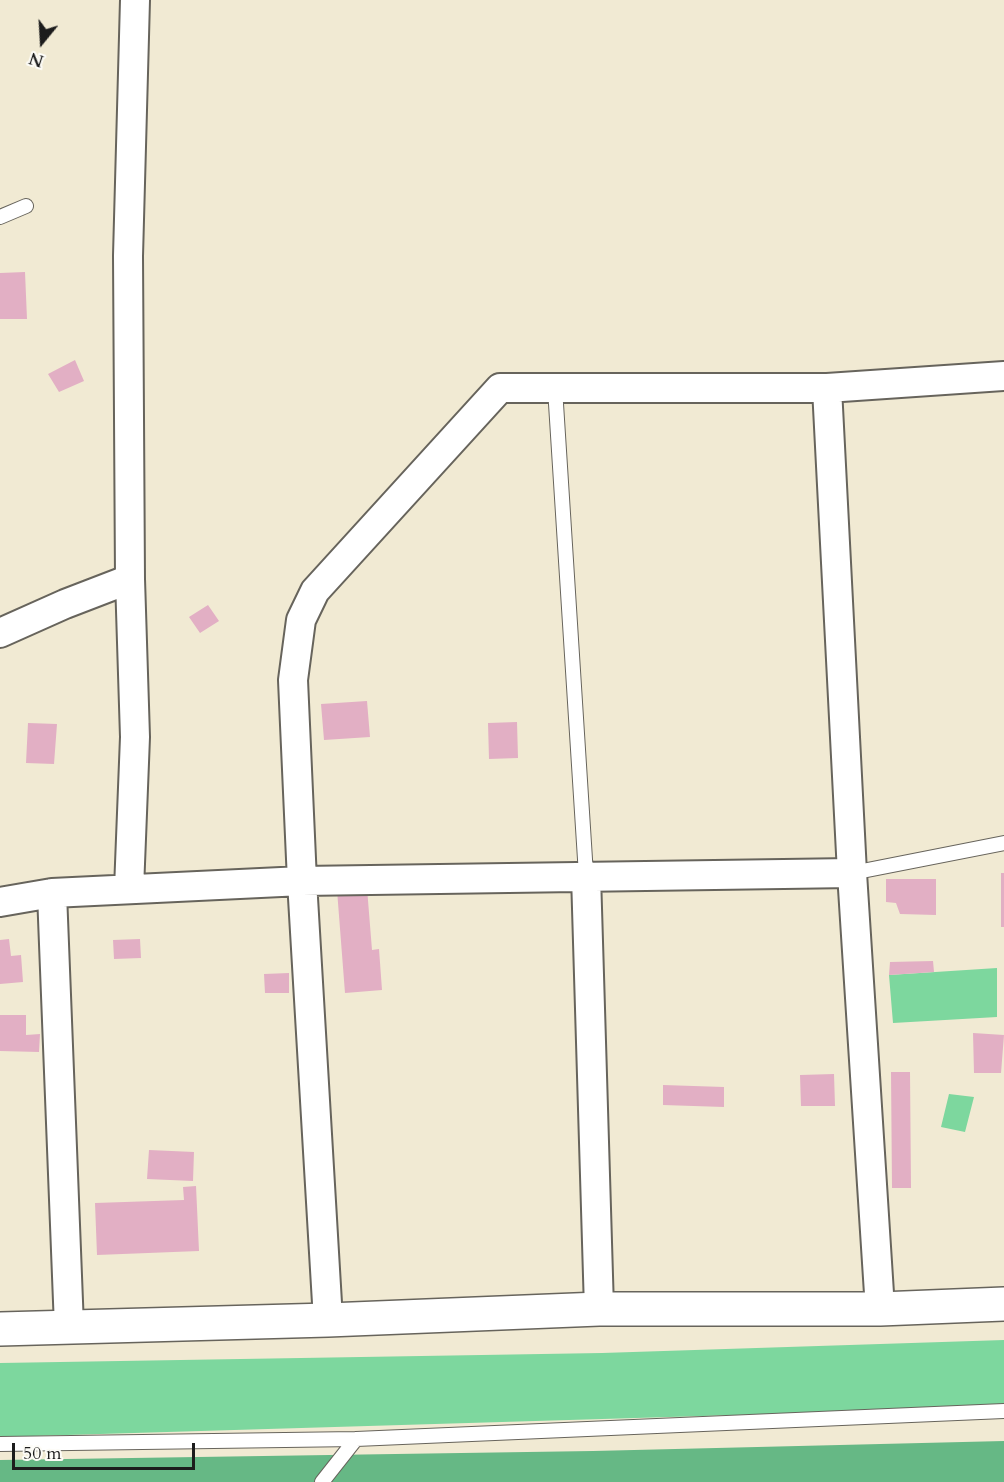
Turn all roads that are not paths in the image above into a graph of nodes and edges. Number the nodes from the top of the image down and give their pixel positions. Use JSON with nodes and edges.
{"nodes":[{"id":1,"x":135,"y":0,"type":"edge"},
{"id":2,"x":26,"y":206,"type":"dead end"},
{"id":3,"x":0,"y":217,"type":"edge"},
{"id":4,"x":1004,"y":376,"type":"edge"},
{"id":5,"x":555,"y":388,"type":"junction"},
{"id":6,"x":827,"y":388,"type":"junction"},
{"id":7,"x":130,"y":579,"type":"junction"},
{"id":8,"x":0,"y":633,"type":"edge"},
{"id":9,"x":1004,"y":843,"type":"edge"},
{"id":10,"x":852,"y":873,"type":"junction"},
{"id":11,"x":586,"y":875,"type":"junction"},
{"id":12,"x":302,"y":881,"type":"junction"},
{"id":13,"x":129,"y":889,"type":"junction"},
{"id":14,"x":52,"y":893,"type":"junction"},
{"id":15,"x":0,"y":902,"type":"edge"},
{"id":16,"x":1004,"y":1304,"type":"edge"},
{"id":17,"x":599,"y":1309,"type":"junction"},
{"id":18,"x":880,"y":1309,"type":"junction"},
{"id":19,"x":328,"y":1320,"type":"junction"},
{"id":20,"x":69,"y":1327,"type":"junction"},
{"id":21,"x":0,"y":1329,"type":"edge"},
{"id":22,"x":1004,"y":1412,"type":"edge"},
{"id":23,"x":356,"y":1439,"type":"junction"},
{"id":24,"x":0,"y":1444,"type":"edge"},
{"id":25,"x":322,"y":1482,"type":"edge"}],
"edges":[{"from":1,"to":7,"type":"street"},
{"from":2,"to":3,"type":"lane"},
{"from":4,"to":6,"type":"street"},
{"from":5,"to":6,"type":"street"},
{"from":5,"to":11,"type":"lane"},
{"from":5,"to":12,"type":"street"},
{"from":6,"to":10,"type":"street"},
{"from":7,"to":8,"type":"street"},
{"from":7,"to":13,"type":"street"},
{"from":9,"to":10,"type":"lane"},
{"from":10,"to":11,"type":"street"},
{"from":10,"to":18,"type":"street"},
{"from":11,"to":12,"type":"street"},
{"from":11,"to":17,"type":"street"},
{"from":12,"to":13,"type":"street"},
{"from":12,"to":19,"type":"street"},
{"from":13,"to":14,"type":"street"},
{"from":14,"to":15,"type":"street"},
{"from":14,"to":20,"type":"street"},
{"from":16,"to":18,"type":"street"},
{"from":17,"to":18,"type":"street"},
{"from":17,"to":19,"type":"street"},
{"from":19,"to":20,"type":"street"},
{"from":20,"to":21,"type":"street"},
{"from":22,"to":23,"type":"lane"},
{"from":23,"to":24,"type":"lane"},
{"from":23,"to":25,"type":"lane"}]}
